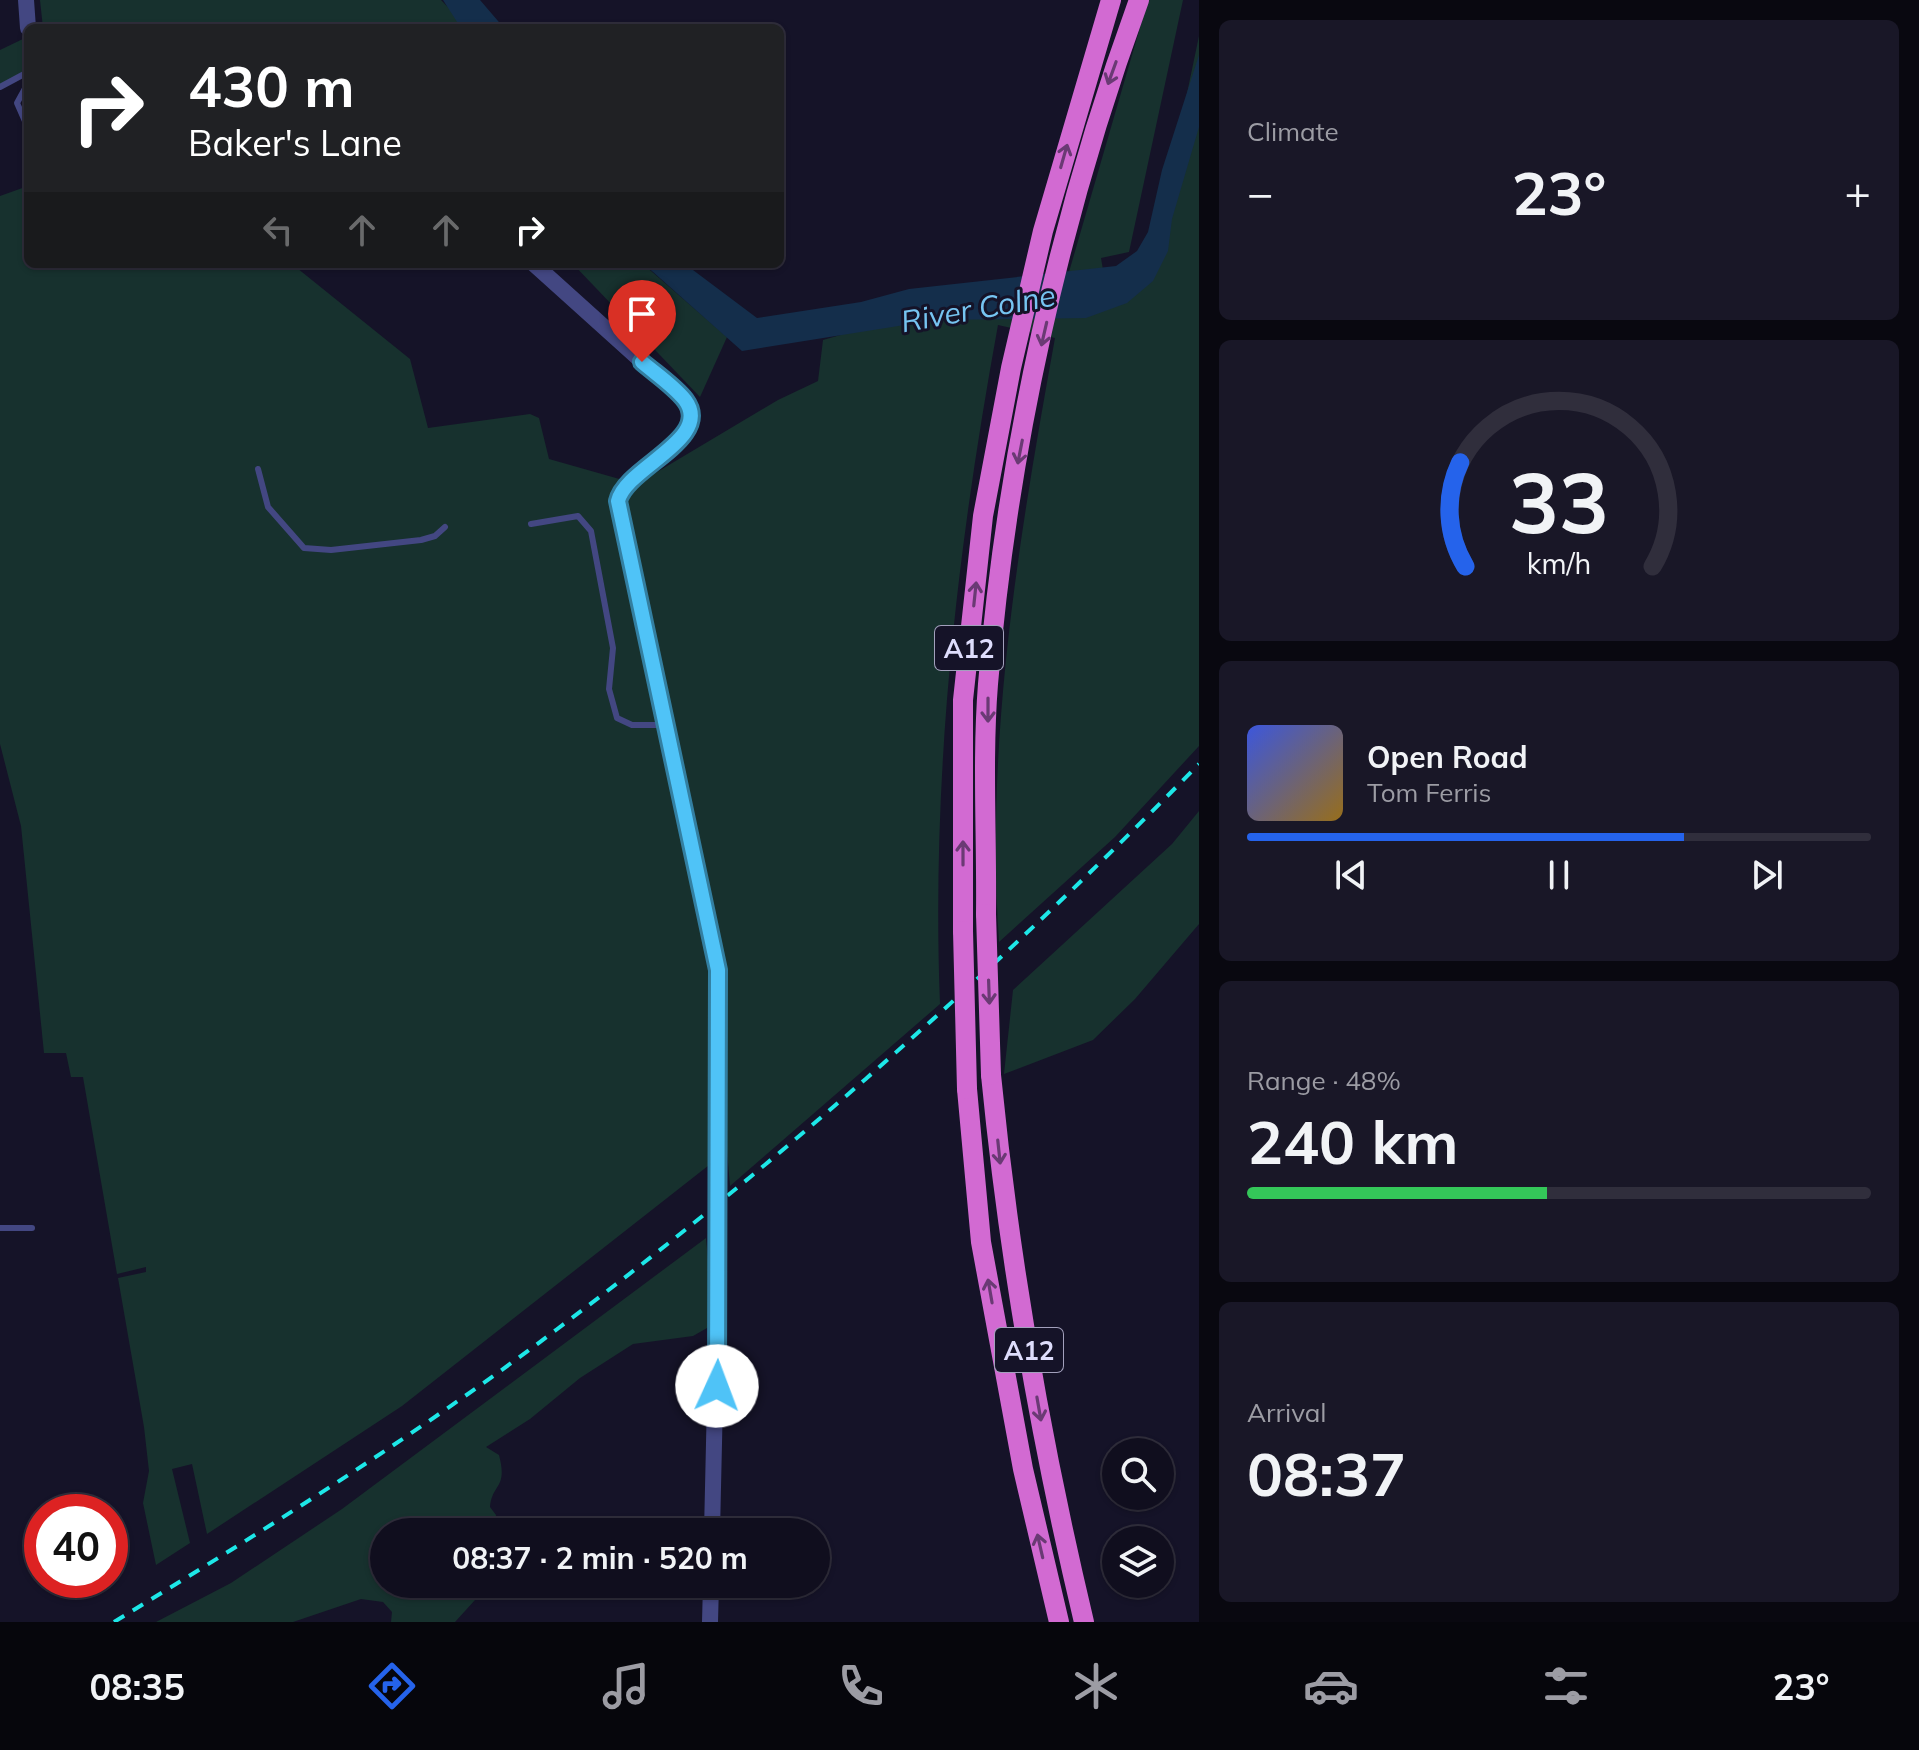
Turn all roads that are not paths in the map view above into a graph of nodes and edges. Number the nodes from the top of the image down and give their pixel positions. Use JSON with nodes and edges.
{"nodes":[{"id":1,"x":26,"y":0,"type":"edge"},
{"id":2,"x":1111,"y":0,"type":"edge"},
{"id":3,"x":1139,"y":0,"type":"edge"},
{"id":4,"x":28,"y":24,"type":"edge"},
{"id":5,"x":24,"y":74,"type":"edge"},
{"id":6,"x":0,"y":87,"type":"edge"},
{"id":7,"x":24,"y":90,"type":"edge"},
{"id":8,"x":24,"y":119,"type":"edge"},
{"id":9,"x":538,"y":268,"type":"edge"},
{"id":10,"x":258,"y":469,"type":"dead end"},
{"id":11,"x":531,"y":524,"type":"dead end"},
{"id":12,"x":445,"y":527,"type":"dead end"},
{"id":13,"x":665,"y":725,"type":"junction"},
{"id":14,"x":0,"y":1228,"type":"edge"},
{"id":15,"x":32,"y":1228,"type":"dead end"},
{"id":16,"x":712,"y":1518,"type":"edge"},
{"id":17,"x":711,"y":1598,"type":"edge"},
{"id":18,"x":710,"y":1622,"type":"edge"},
{"id":19,"x":1059,"y":1622,"type":"edge"},
{"id":20,"x":1084,"y":1622,"type":"edge"}],
"edges":[{"from":1,"to":4,"type":"street"},
{"from":19,"to":2,"type":"highway","number":"A12","one_way":true,"bridge":true},
{"from":3,"to":20,"type":"highway","number":"A12","one_way":true,"bridge":true},
{"from":5,"to":6,"type":"lane"},
{"from":7,"to":8,"type":"lane"},
{"from":9,"to":13,"type":"street"},
{"from":10,"to":12,"type":"lane"},
{"from":11,"to":13,"type":"lane"},
{"from":13,"to":16,"type":"street","bridge":true},
{"from":14,"to":15,"type":"lane"},
{"from":17,"to":18,"type":"street"}]}
